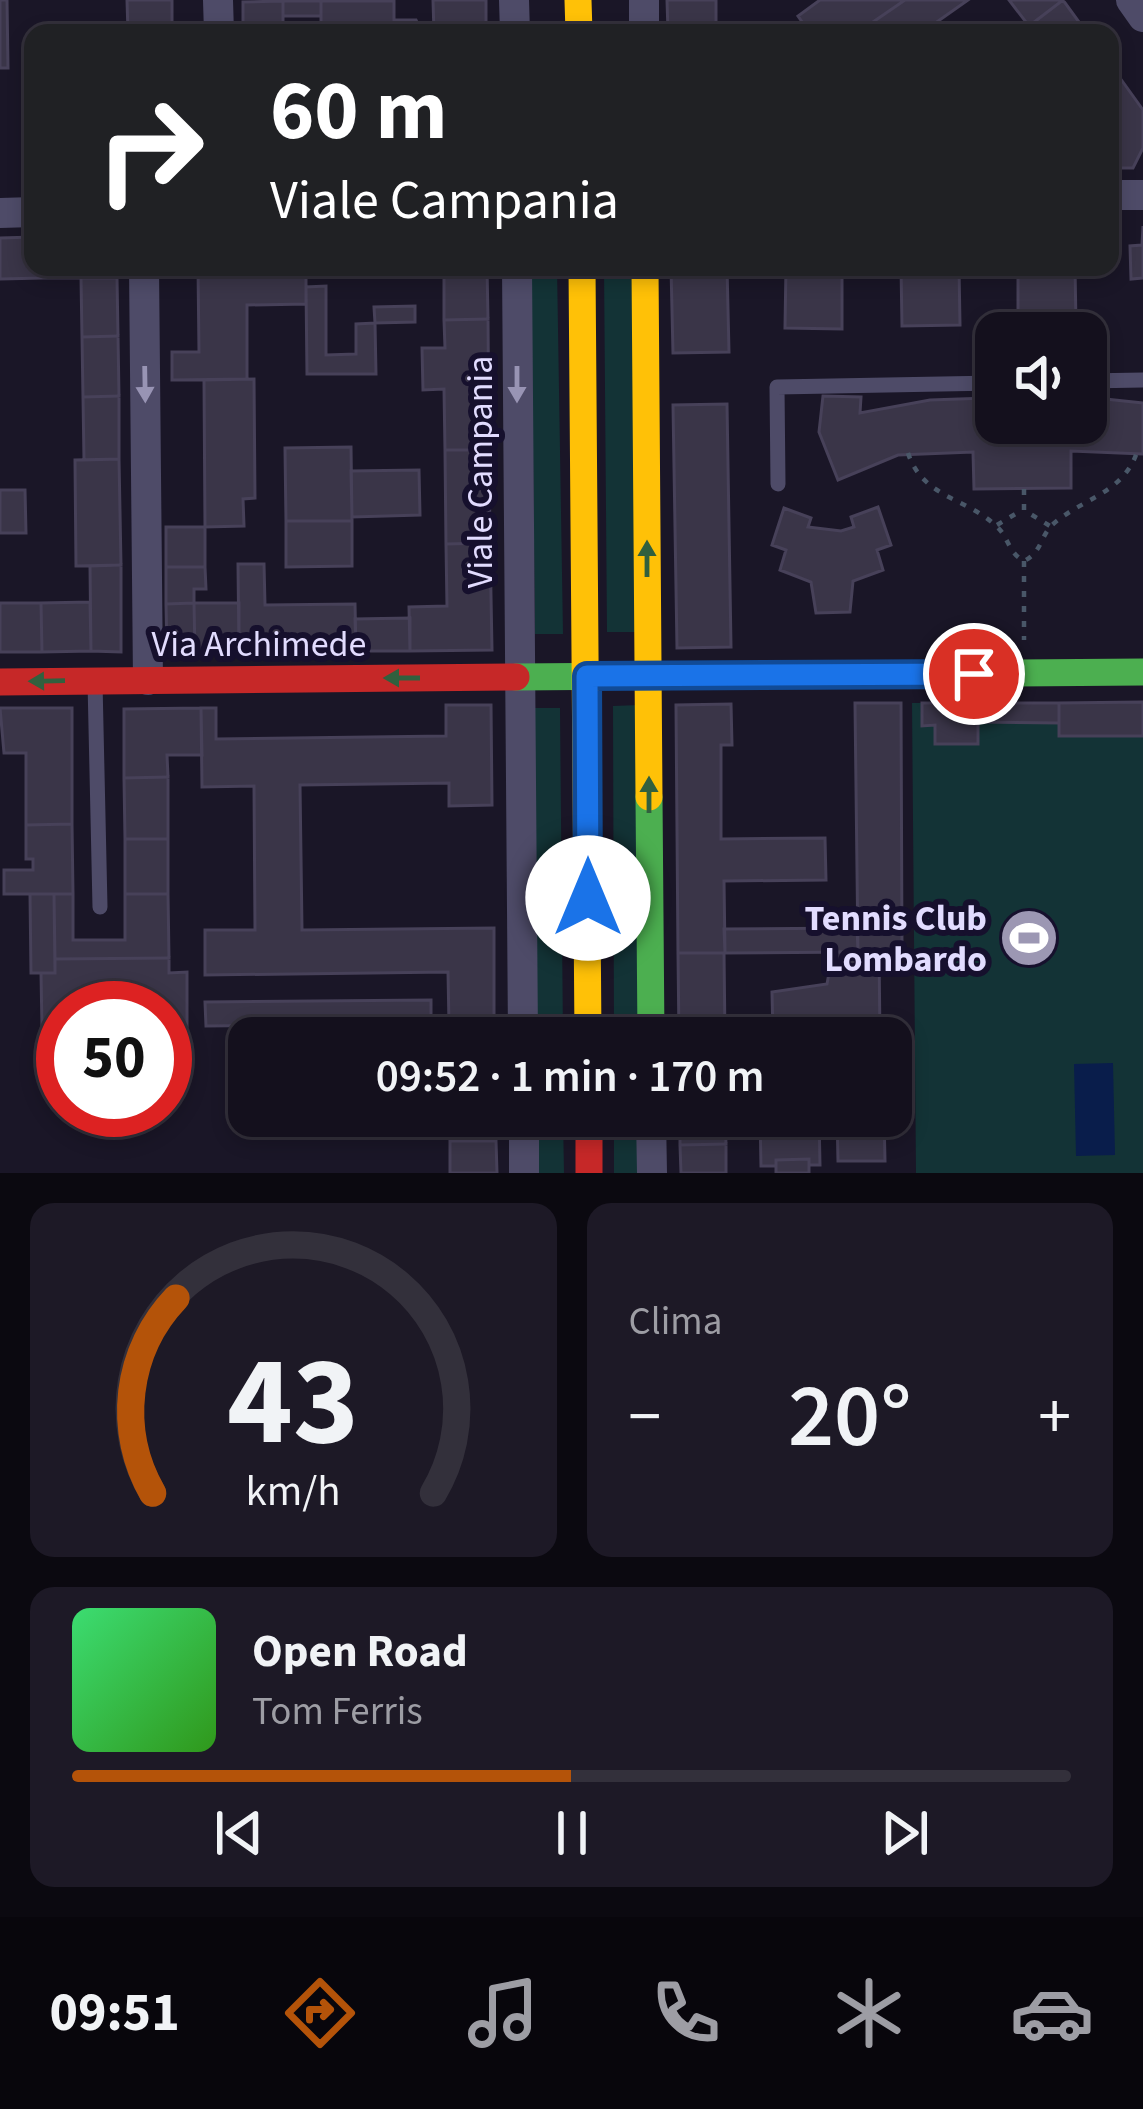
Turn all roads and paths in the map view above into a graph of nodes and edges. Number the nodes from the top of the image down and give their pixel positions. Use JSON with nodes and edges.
{"nodes":[{"id":1,"x":1131,"y":0,"type":"edge"},
{"id":2,"x":1143,"y":17,"type":"edge"},
{"id":3,"x":144,"y":276,"type":"edge"},
{"id":4,"x":517,"y":276,"type":"edge"},
{"id":5,"x":582,"y":276,"type":"edge"},
{"id":6,"x":645,"y":276,"type":"edge"},
{"id":7,"x":1143,"y":380,"type":"edge"},
{"id":8,"x":1107,"y":381,"type":"edge"},
{"id":9,"x":975,"y":383,"type":"edge"},
{"id":10,"x":1138,"y":452,"type":"dead end"},
{"id":11,"x":908,"y":453,"type":"dead end"},
{"id":12,"x":778,"y":484,"type":"dead end"},
{"id":13,"x":1024,"y":488,"type":"dead end"},
{"id":14,"x":1024,"y":510,"type":"junction"},
{"id":15,"x":997,"y":526,"type":"junction"},
{"id":16,"x":1050,"y":526,"type":"junction"},
{"id":17,"x":1024,"y":561,"type":"junction"},
{"id":18,"x":1024,"y":650,"type":"dead end"},
{"id":19,"x":1143,"y":672,"type":"edge"},
{"id":20,"x":587,"y":676,"type":"junction"},
{"id":21,"x":648,"y":676,"type":"junction"},
{"id":22,"x":519,"y":677,"type":"junction"},
{"id":23,"x":148,"y":680,"type":"junction"},
{"id":24,"x":95,"y":681,"type":"junction"},
{"id":25,"x":0,"y":682,"type":"edge"},
{"id":26,"x":100,"y":908,"type":"dead end"},
{"id":27,"x":523,"y":1017,"type":"edge"},
{"id":28,"x":588,"y":1017,"type":"edge"},
{"id":29,"x":651,"y":1017,"type":"edge"},
{"id":30,"x":524,"y":1137,"type":"edge"},
{"id":31,"x":589,"y":1137,"type":"edge"},
{"id":32,"x":651,"y":1137,"type":"edge"},
{"id":33,"x":524,"y":1173,"type":"edge"},
{"id":34,"x":589,"y":1173,"type":"edge"},
{"id":35,"x":652,"y":1173,"type":"edge"}],
"edges":[{"from":1,"to":2,"type":"street"},
{"from":3,"to":23,"type":"street","one_way":true},
{"from":4,"to":22,"type":"street","name":"Viale Campania","one_way":true},
{"from":5,"to":20,"type":"street"},
{"from":21,"to":6,"type":"street","one_way":true},
{"from":7,"to":8,"type":"lane"},
{"from":9,"to":12,"type":"lane"},
{"from":10,"to":16,"type":"path"},
{"from":11,"to":15,"type":"path"},
{"from":13,"to":14,"type":"path"},
{"from":14,"to":15,"type":"path"},
{"from":14,"to":16,"type":"path"},
{"from":15,"to":17,"type":"path"},
{"from":16,"to":17,"type":"path"},
{"from":17,"to":18,"type":"path"},
{"from":19,"to":21,"type":"street"},
{"from":20,"to":21,"type":"street"},
{"from":20,"to":22,"type":"street"},
{"from":20,"to":28,"type":"street"},
{"from":29,"to":21,"type":"street","one_way":true},
{"from":22,"to":23,"type":"street","name":"Via Archimede","one_way":true},
{"from":22,"to":27,"type":"street","name":"Viale Campania"},
{"from":23,"to":24,"type":"street","name":"Via Archimede"},
{"from":24,"to":25,"type":"street","name":"Via Archimede","one_way":true},
{"from":24,"to":26,"type":"lane"},
{"from":30,"to":33,"type":"street"},
{"from":31,"to":34,"type":"street"},
{"from":32,"to":35,"type":"street"}]}
